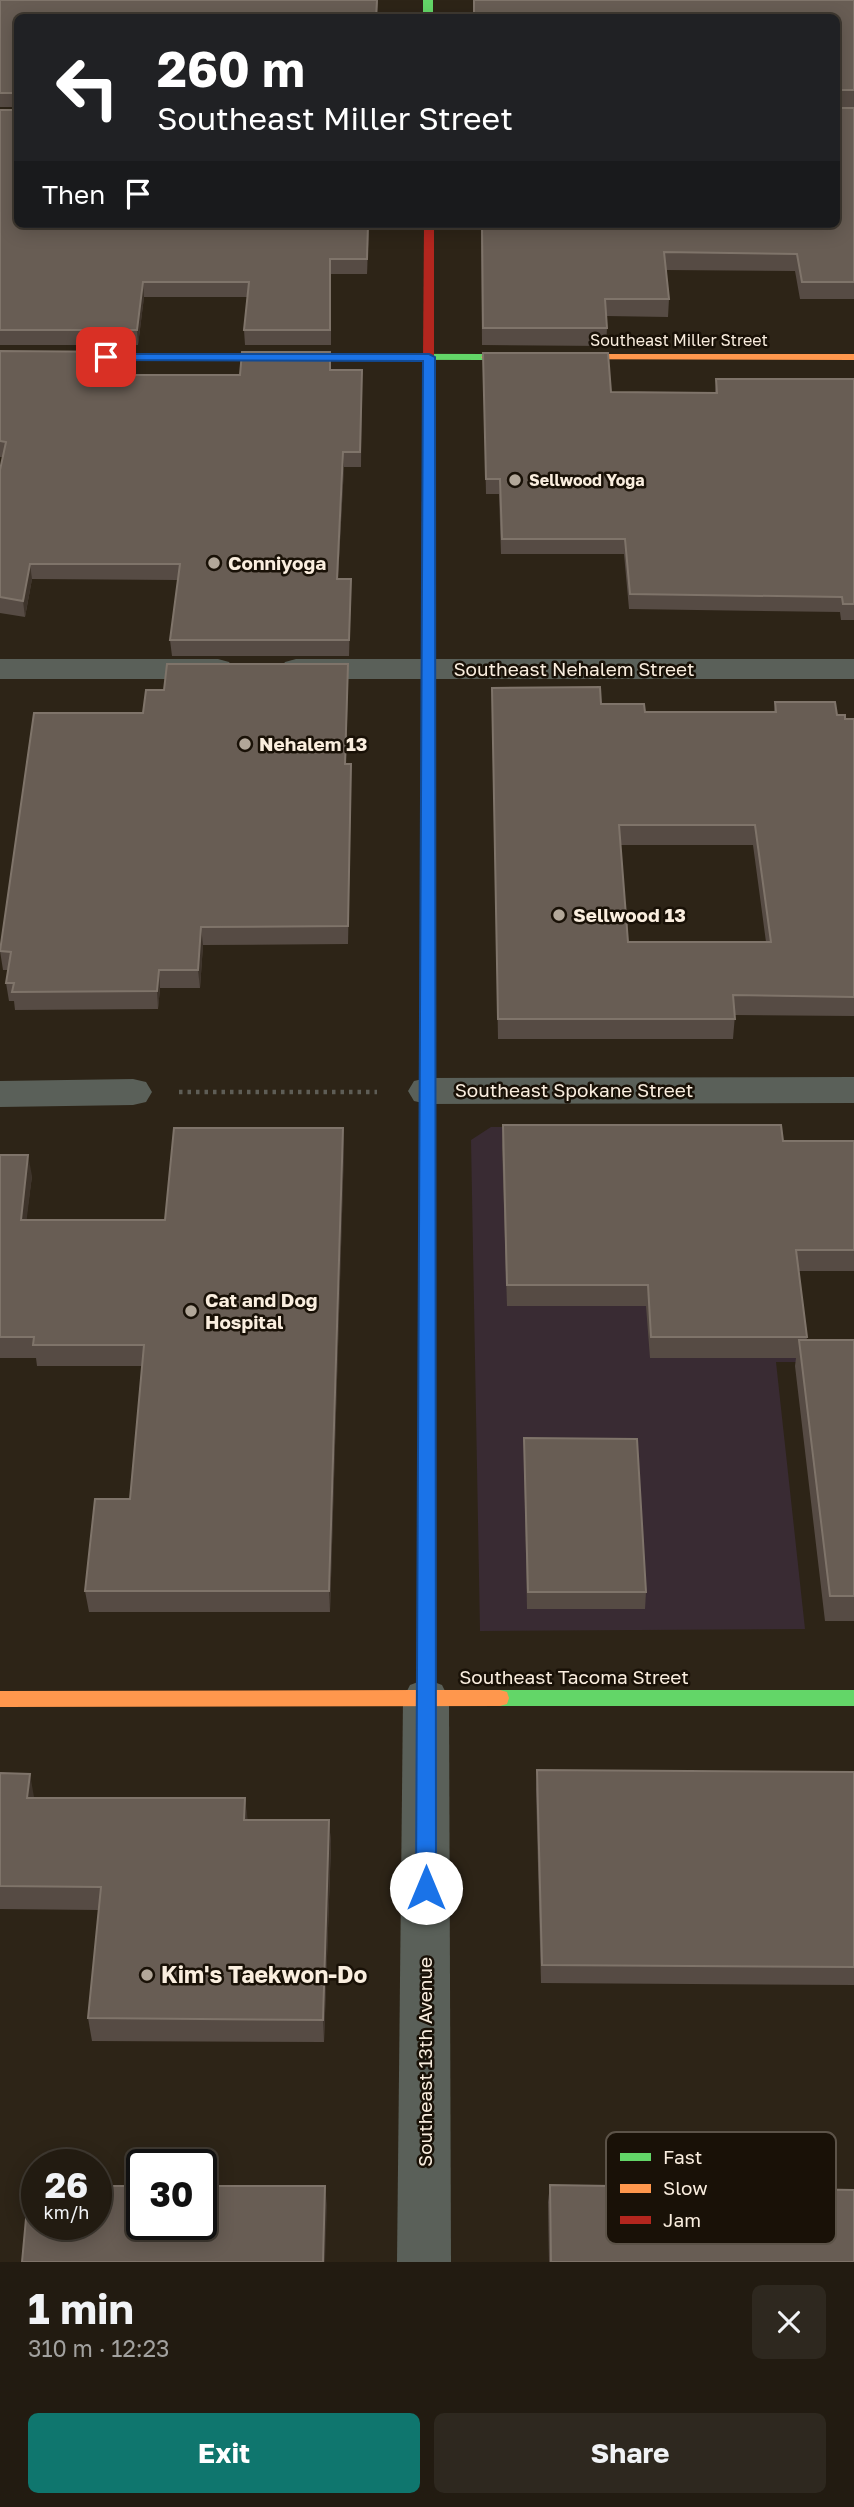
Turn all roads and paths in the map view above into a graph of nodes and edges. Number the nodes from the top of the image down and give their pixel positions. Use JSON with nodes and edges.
{"nodes":[{"id":1,"x":429,"y":228,"type":"edge"},
{"id":2,"x":0,"y":356,"type":"edge"},
{"id":3,"x":429,"y":357,"type":"junction"},
{"id":4,"x":854,"y":357,"type":"edge"},
{"id":5,"x":0,"y":668,"type":"edge"},
{"id":6,"x":427,"y":668,"type":"junction"},
{"id":7,"x":854,"y":669,"type":"edge"},
{"id":8,"x":854,"y":1090,"type":"edge"},
{"id":9,"x":427,"y":1091,"type":"junction"},
{"id":10,"x":133,"y":1092,"type":"joint"},
{"id":11,"x":0,"y":1094,"type":"edge"},
{"id":12,"x":854,"y":1698,"type":"edge"},
{"id":13,"x":0,"y":1699,"type":"edge"},
{"id":14,"x":426,"y":1699,"type":"junction"},
{"id":15,"x":424,"y":2262,"type":"edge"}],
"edges":[{"from":1,"to":3,"type":"street","name":"Southeast 13th Avenue"},
{"from":2,"to":3,"type":"street","name":"Southeast Miller Street"},
{"from":3,"to":4,"type":"street","name":"Southeast Miller Street"},
{"from":3,"to":6,"type":"street","name":"Southeast 13th Avenue"},
{"from":5,"to":6,"type":"street","name":"Southeast Nehalem Street"},
{"from":6,"to":7,"type":"street","name":"Southeast Nehalem Street"},
{"from":6,"to":9,"type":"street","name":"Southeast 13th Avenue"},
{"from":8,"to":9,"type":"street","name":"Southeast Spokane Street"},
{"from":9,"to":10,"type":"path","name":"Southeast Spokane Street"},
{"from":9,"to":14,"type":"street","name":"Southeast 13th Avenue"},
{"from":10,"to":11,"type":"street"},
{"from":12,"to":14,"type":"street","name":"Southeast Tacoma Street"},
{"from":13,"to":14,"type":"street","name":"Southeast Tacoma Street"},
{"from":14,"to":15,"type":"street","name":"Southeast 13th Avenue"}]}
